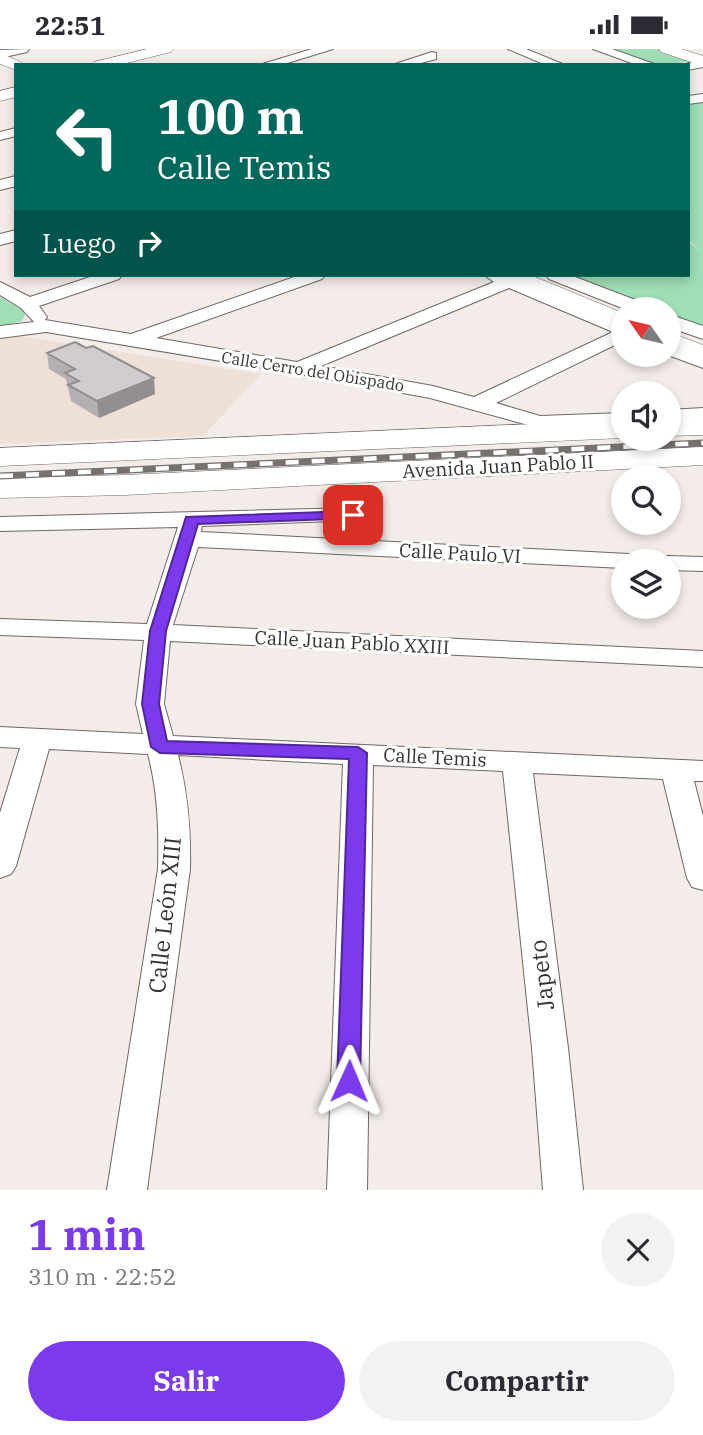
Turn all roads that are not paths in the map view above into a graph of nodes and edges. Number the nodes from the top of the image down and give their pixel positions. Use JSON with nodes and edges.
{"nodes":[{"id":1,"x":23,"y":49,"type":"edge"},
{"id":2,"x":277,"y":49,"type":"edge"},
{"id":3,"x":327,"y":49,"type":"edge"},
{"id":4,"x":514,"y":49,"type":"edge"},
{"id":5,"x":599,"y":49,"type":"edge"},
{"id":6,"x":666,"y":49,"type":"edge"},
{"id":7,"x":684,"y":49,"type":"edge"},
{"id":8,"x":172,"y":51,"type":"edge"},
{"id":9,"x":703,"y":55,"type":"edge"},
{"id":10,"x":0,"y":56,"type":"edge"},
{"id":11,"x":300,"y":56,"type":"junction"},
{"id":12,"x":432,"y":56,"type":"edge"},
{"id":13,"x":703,"y":62,"type":"edge"},
{"id":14,"x":109,"y":63,"type":"edge"},
{"id":15,"x":133,"y":63,"type":"edge"},
{"id":16,"x":273,"y":63,"type":"edge"},
{"id":17,"x":406,"y":63,"type":"edge"},
{"id":18,"x":553,"y":63,"type":"edge"},
{"id":19,"x":644,"y":63,"type":"edge"},
{"id":20,"x":0,"y":68,"type":"edge"},
{"id":21,"x":12,"y":85,"type":"edge"},
{"id":22,"x":107,"y":277,"type":"edge"},
{"id":23,"x":310,"y":277,"type":"edge"},
{"id":24,"x":504,"y":277,"type":"edge"},
{"id":25,"x":541,"y":277,"type":"edge"},
{"id":26,"x":560,"y":277,"type":"edge"},
{"id":27,"x":0,"y":287,"type":"edge"},
{"id":28,"x":611,"y":297,"type":"edge"},
{"id":29,"x":28,"y":303,"type":"junction"},
{"id":30,"x":611,"y":305,"type":"edge"},
{"id":31,"x":611,"y":317,"type":"edge"},
{"id":32,"x":681,"y":325,"type":"edge"},
{"id":33,"x":46,"y":326,"type":"junction"},
{"id":34,"x":611,"y":326,"type":"edge"},
{"id":35,"x":0,"y":332,"type":"edge"},
{"id":36,"x":681,"y":333,"type":"edge"},
{"id":37,"x":703,"y":333,"type":"edge"},
{"id":38,"x":611,"y":338,"type":"edge"},
{"id":39,"x":129,"y":342,"type":"junction"},
{"id":40,"x":703,"y":342,"type":"edge"},
{"id":41,"x":681,"y":344,"type":"edge"},
{"id":42,"x":681,"y":353,"type":"edge"},
{"id":43,"x":703,"y":353,"type":"edge"},
{"id":44,"x":703,"y":362,"type":"edge"},
{"id":45,"x":299,"y":368,"type":"junction"},
{"id":46,"x":477,"y":404,"type":"junction"},
{"id":47,"x":703,"y":414,"type":"edge"},
{"id":48,"x":681,"y":415,"type":"edge"},
{"id":49,"x":611,"y":419,"type":"edge"},
{"id":50,"x":703,"y":426,"type":"edge"},
{"id":51,"x":681,"y":427,"type":"edge"},
{"id":52,"x":611,"y":430,"type":"edge"},
{"id":53,"x":703,"y":456,"type":"edge"},
{"id":54,"x":0,"y":457,"type":"edge"},
{"id":55,"x":0,"y":488,"type":"edge"},
{"id":56,"x":353,"y":515,"type":"dead end"},
{"id":57,"x":0,"y":524,"type":"edge"},
{"id":58,"x":189,"y":529,"type":"junction"},
{"id":59,"x":611,"y":559,"type":"edge"},
{"id":60,"x":681,"y":563,"type":"edge"},
{"id":61,"x":703,"y":564,"type":"edge"},
{"id":62,"x":0,"y":627,"type":"edge"},
{"id":63,"x":158,"y":631,"type":"junction"},
{"id":64,"x":703,"y":659,"type":"edge"},
{"id":65,"x":0,"y":737,"type":"edge"},
{"id":66,"x":37,"y":740,"type":"junction"},
{"id":67,"x":160,"y":747,"type":"junction"},
{"id":68,"x":358,"y":753,"type":"junction"},
{"id":69,"x":517,"y":761,"type":"junction"},
{"id":70,"x":690,"y":771,"type":"edge"},
{"id":71,"x":0,"y":866,"type":"edge"},
{"id":72,"x":703,"y":878,"type":"edge"},
{"id":73,"x":127,"y":1190,"type":"edge"},
{"id":74,"x":347,"y":1190,"type":"edge"},
{"id":75,"x":563,"y":1190,"type":"edge"}],
"edges":[{"from":1,"to":10,"type":"street"},
{"from":2,"to":11,"type":"street"},
{"from":3,"to":11,"type":"street"},
{"from":4,"to":18,"type":"street"},
{"from":5,"to":19,"type":"street"},
{"from":6,"to":13,"type":"street"},
{"from":7,"to":9,"type":"street"},
{"from":8,"to":14,"type":"street"},
{"from":8,"to":15,"type":"street"},
{"from":11,"to":16,"type":"street"},
{"from":12,"to":17,"type":"street"},
{"from":20,"to":21,"type":"street"},
{"from":22,"to":29,"type":"street"},
{"from":23,"to":39,"type":"street"},
{"from":24,"to":31,"type":"street"},
{"from":24,"to":34,"type":"street"},
{"from":24,"to":45,"type":"street"},
{"from":25,"to":30,"type":"street"},
{"from":26,"to":28,"type":"street"},
{"from":27,"to":29,"type":"street"},
{"from":29,"to":33,"type":"street"},
{"from":32,"to":37,"type":"street"},
{"from":33,"to":35,"type":"street","name":"Calle Cerro del Obispado"},
{"from":33,"to":39,"type":"street","name":"Calle Cerro del Obispado"},
{"from":36,"to":40,"type":"street"},
{"from":38,"to":46,"type":"street"},
{"from":39,"to":45,"type":"street","name":"Calle Cerro del Obispado"},
{"from":41,"to":43,"type":"street"},
{"from":42,"to":44,"type":"street"},
{"from":45,"to":46,"type":"street","name":"Calle Cerro del Obispado"},
{"from":46,"to":49,"type":"street","name":"Calle Cerro del Obispado"},
{"from":47,"to":48,"type":"street"},
{"from":50,"to":51,"type":"main road"},
{"from":52,"to":54,"type":"main road","name":"Avenida Juan Pablo II"},
{"from":53,"to":55,"type":"main road","name":"Avenida Juan Pablo II"},
{"from":56,"to":58,"type":"street"},
{"from":57,"to":58,"type":"street"},
{"from":58,"to":59,"type":"street","name":"Calle Paulo VI"},
{"from":58,"to":63,"type":"street","name":"Calle León XIII"},
{"from":60,"to":61,"type":"street"},
{"from":62,"to":63,"type":"street","name":"Calle Juan Pablo XXIII"},
{"from":63,"to":64,"type":"street","name":"Calle Juan Pablo XXIII"},
{"from":63,"to":67,"type":"street","name":"Calle León XIII"},
{"from":65,"to":66,"type":"street","name":"Calle Temis"},
{"from":66,"to":67,"type":"street","name":"Calle Temis"},
{"from":66,"to":71,"type":"street"},
{"from":67,"to":68,"type":"street","name":"Calle Temis"},
{"from":67,"to":73,"type":"street","name":"Calle León XIII"},
{"from":68,"to":69,"type":"street","name":"Calle Temis"},
{"from":68,"to":74,"type":"street"},
{"from":69,"to":70,"type":"street","name":"Calle Temis"},
{"from":69,"to":75,"type":"street","name":"Japeto"},
{"from":70,"to":72,"type":"street"}]}
